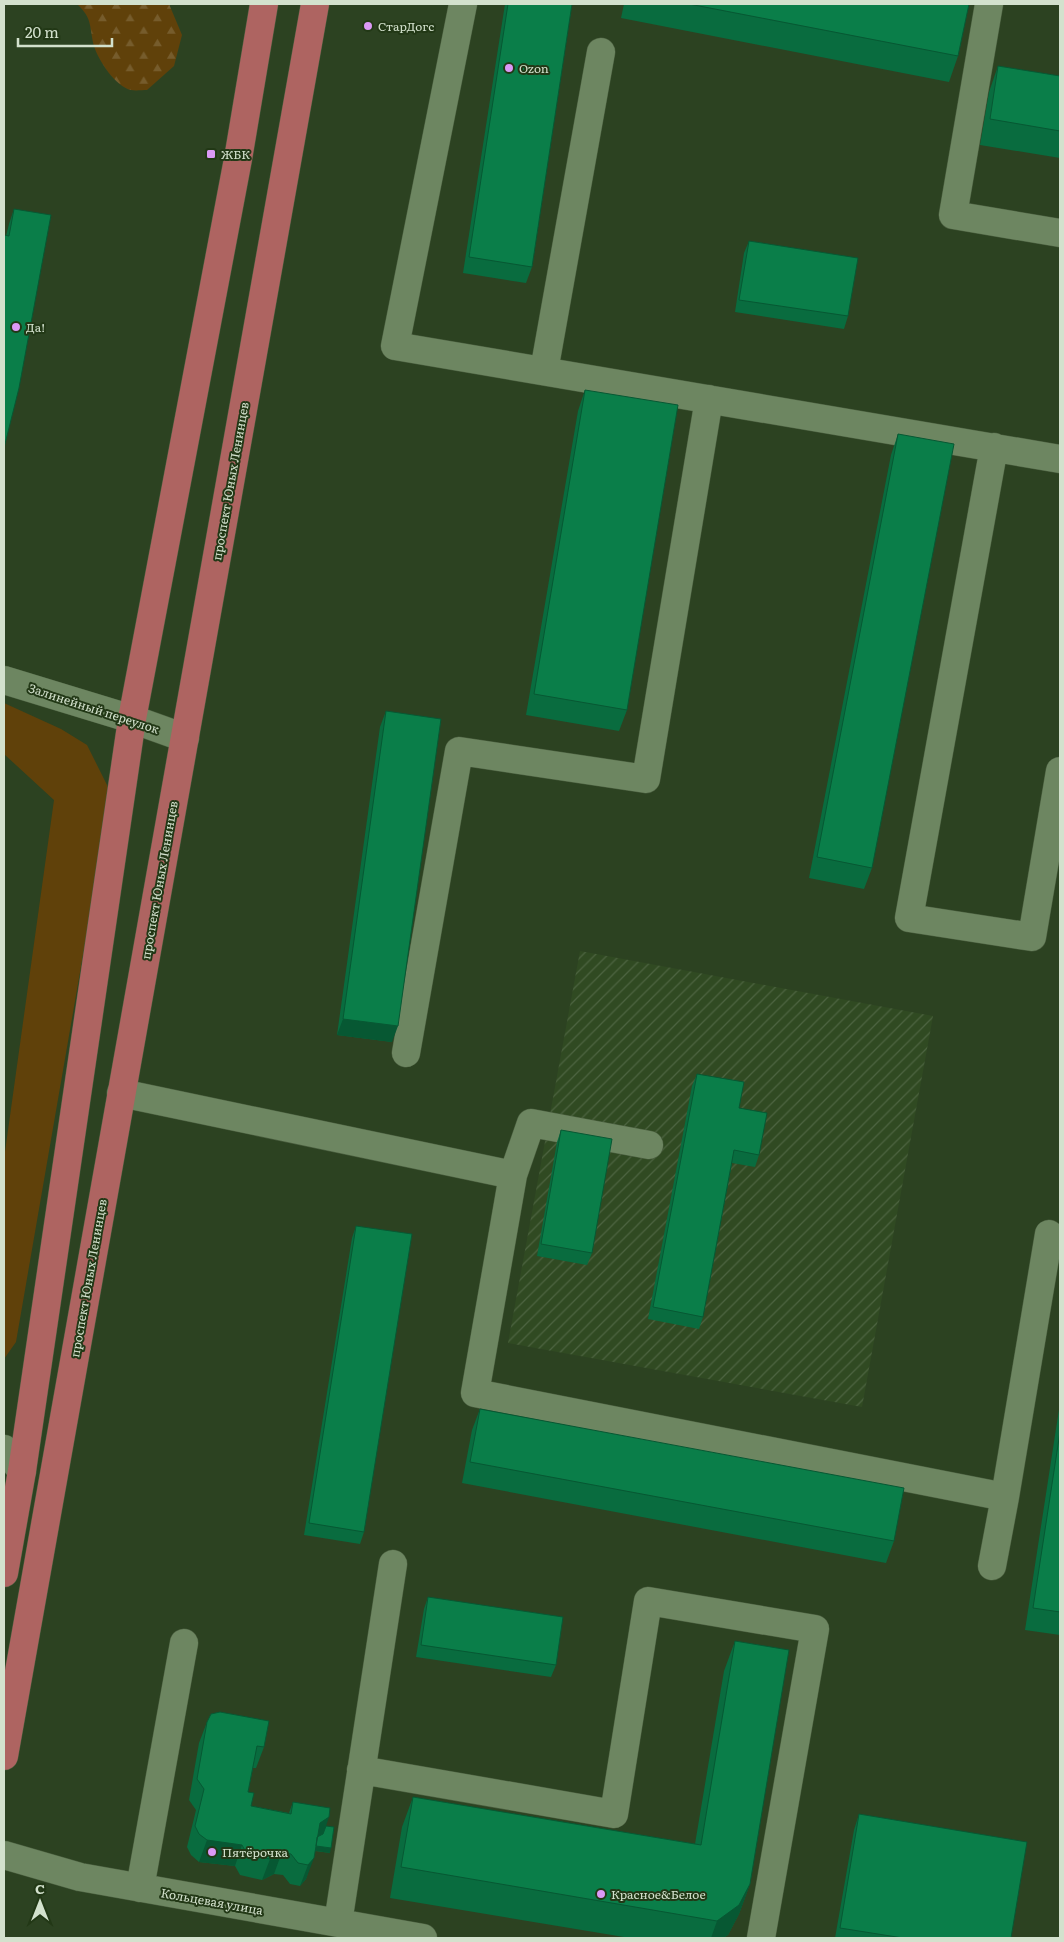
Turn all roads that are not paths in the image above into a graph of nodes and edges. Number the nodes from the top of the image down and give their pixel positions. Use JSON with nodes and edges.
{"nodes":[{"id":1,"x":264,"y":4,"type":"edge"},
{"id":2,"x":315,"y":4,"type":"edge"},
{"id":3,"x":463,"y":4,"type":"edge"},
{"id":4,"x":989,"y":4,"type":"edge"},
{"id":5,"x":601,"y":52,"type":"dead end"},
{"id":6,"x":1060,"y":233,"type":"edge"},
{"id":7,"x":544,"y":372,"type":"junction"},
{"id":8,"x":709,"y":399,"type":"junction"},
{"id":9,"x":994,"y":447,"type":"junction"},
{"id":10,"x":1060,"y":458,"type":"edge"},
{"id":11,"x":4,"y":680,"type":"edge"},
{"id":12,"x":132,"y":719,"type":"junction"},
{"id":13,"x":185,"y":738,"type":"junction"},
{"id":14,"x":1060,"y":771,"type":"edge"},
{"id":15,"x":406,"y":1053,"type":"dead end"},
{"id":16,"x":121,"y":1093,"type":"junction"},
{"id":17,"x":649,"y":1144,"type":"dead end"},
{"id":18,"x":513,"y":1175,"type":"junction"},
{"id":19,"x":1049,"y":1234,"type":"dead end"},
{"id":20,"x":4,"y":1449,"type":"edge"},
{"id":21,"x":22,"y":1471,"type":"junction"},
{"id":22,"x":1005,"y":1496,"type":"junction"},
{"id":23,"x":393,"y":1564,"type":"dead end"},
{"id":24,"x":992,"y":1566,"type":"dead end"},
{"id":25,"x":4,"y":1573,"type":"edge"},
{"id":26,"x":184,"y":1643,"type":"dead end"},
{"id":27,"x":4,"y":1756,"type":"edge"},
{"id":28,"x":361,"y":1770,"type":"junction"},
{"id":29,"x":4,"y":1856,"type":"edge"},
{"id":30,"x":140,"y":1888,"type":"junction"},
{"id":31,"x":338,"y":1923,"type":"junction"},
{"id":32,"x":418,"y":1938,"type":"edge"},
{"id":33,"x":761,"y":1938,"type":"edge"}],
"edges":[{"from":1,"to":12,"type":"main road"},
{"from":2,"to":13,"type":"main road","name":"проспект Юных Ленинцев"},
{"from":3,"to":7,"type":"street"},
{"from":4,"to":6,"type":"street"},
{"from":5,"to":7,"type":"street"},
{"from":7,"to":8,"type":"street"},
{"from":8,"to":9,"type":"street"},
{"from":8,"to":15,"type":"street"},
{"from":9,"to":10,"type":"street"},
{"from":9,"to":14,"type":"street"},
{"from":11,"to":12,"type":"street","name":"Залинейный переулок"},
{"from":12,"to":13,"type":"street","name":"Залинейный переулок"},
{"from":12,"to":21,"type":"main road"},
{"from":13,"to":16,"type":"main road","name":"проспект Юных Ленинцев"},
{"from":16,"to":18,"type":"street"},
{"from":16,"to":27,"type":"main road","name":"проспект Юных Ленинцев"},
{"from":17,"to":18,"type":"street"},
{"from":18,"to":22,"type":"street"},
{"from":19,"to":22,"type":"street"},
{"from":20,"to":21,"type":"street"},
{"from":21,"to":25,"type":"main road"},
{"from":22,"to":24,"type":"street"},
{"from":23,"to":28,"type":"street"},
{"from":26,"to":30,"type":"street"},
{"from":28,"to":31,"type":"street"},
{"from":28,"to":33,"type":"street"},
{"from":29,"to":30,"type":"street","name":"Кольцевая улица"},
{"from":30,"to":31,"type":"street","name":"Кольцевая улица"},
{"from":31,"to":32,"type":"street","name":"Кольцевая улица"}]}
